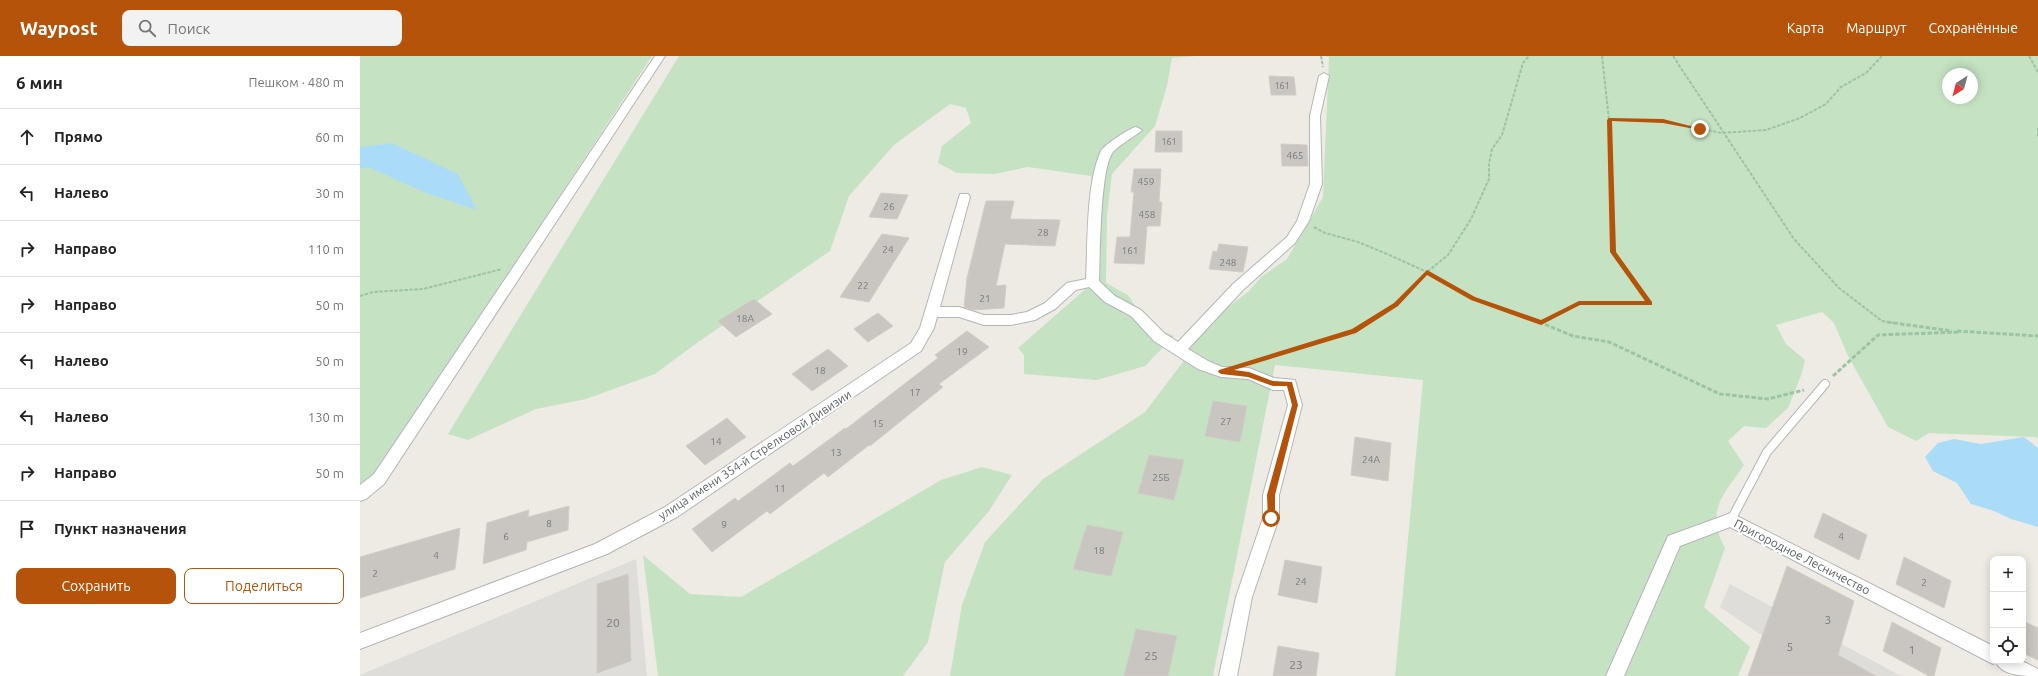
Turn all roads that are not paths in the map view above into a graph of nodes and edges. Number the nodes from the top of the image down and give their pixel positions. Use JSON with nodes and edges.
{"nodes":[{"id":1,"x":660,"y":56,"type":"edge"},
{"id":2,"x":1324,"y":76,"type":"dead end"},
{"id":3,"x":1136,"y":130,"type":"dead end"},
{"id":4,"x":964,"y":197,"type":"dead end"},
{"id":5,"x":1092,"y":282,"type":"junction"},
{"id":6,"x":932,"y":312,"type":"junction"},
{"id":7,"x":1179,"y":350,"type":"junction"},
{"id":8,"x":1825,"y":384,"type":"road end"},
{"id":9,"x":360,"y":494,"type":"edge"},
{"id":10,"x":1731,"y":520,"type":"junction"},
{"id":11,"x":360,"y":641,"type":"edge"},
{"id":12,"x":1990,"y":653,"type":"edge"},
{"id":13,"x":2010,"y":664,"type":"edge"},
{"id":14,"x":1228,"y":676,"type":"edge"},
{"id":15,"x":1615,"y":676,"type":"edge"},
{"id":16,"x":2033,"y":676,"type":"edge"}],
"edges":[{"from":1,"to":9,"type":"street"},
{"from":2,"to":7,"type":"street"},
{"from":3,"to":5,"type":"street"},
{"from":4,"to":6,"type":"street","name":"улица имени 354-й Стрелковой Дивизии"},
{"from":5,"to":6,"type":"street"},
{"from":5,"to":7,"type":"street"},
{"from":6,"to":11,"type":"street","name":"улица имени 354-й Стрелковой Дивизии"},
{"from":7,"to":14,"type":"street"},
{"from":8,"to":10,"type":"lane"},
{"from":10,"to":12,"type":"street","name":"Пригородное Лесничество"},
{"from":10,"to":15,"type":"street","name":"Пригородное Лесничество"},
{"from":13,"to":16,"type":"street"}]}
